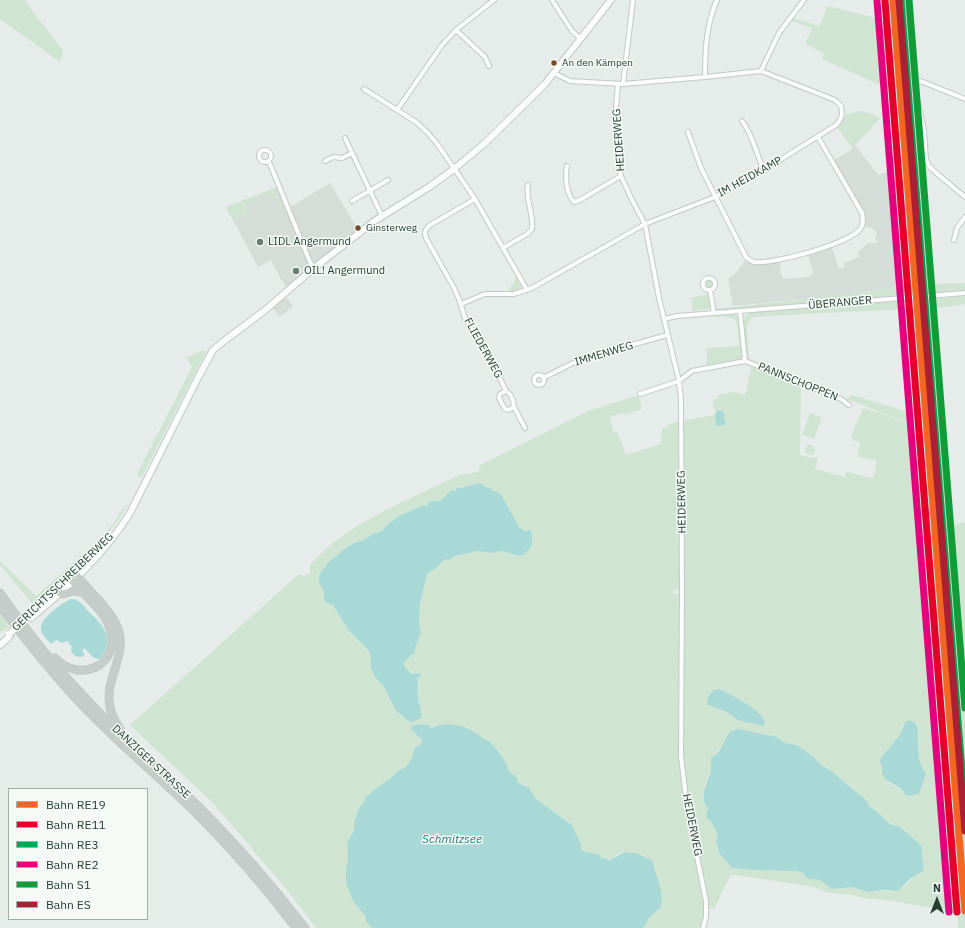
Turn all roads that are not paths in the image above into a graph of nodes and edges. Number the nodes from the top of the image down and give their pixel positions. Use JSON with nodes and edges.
{"nodes":[{"id":1,"x":494,"y":0,"type":"edge"},
{"id":2,"x":552,"y":0,"type":"edge"},
{"id":3,"x":611,"y":0,"type":"edge"},
{"id":4,"x":633,"y":0,"type":"edge"},
{"id":5,"x":717,"y":0,"type":"edge"},
{"id":6,"x":804,"y":0,"type":"edge"},
{"id":7,"x":908,"y":0,"type":"edge"},
{"id":8,"x":456,"y":30,"type":"junction"},
{"id":9,"x":581,"y":39,"type":"junction"},
{"id":10,"x":489,"y":66,"type":"dead end"},
{"id":11,"x":761,"y":70,"type":"junction"},
{"id":12,"x":554,"y":73,"type":"junction"},
{"id":13,"x":705,"y":77,"type":"junction"},
{"id":14,"x":915,"y":80,"type":"junction"},
{"id":15,"x":618,"y":84,"type":"junction"},
{"id":16,"x":623,"y":84,"type":"junction"},
{"id":17,"x":364,"y":89,"type":"dead end"},
{"id":18,"x":965,"y":99,"type":"edge"},
{"id":19,"x":397,"y":110,"type":"junction"},
{"id":20,"x":742,"y":121,"type":"dead end"},
{"id":21,"x":688,"y":132,"type":"dead end"},
{"id":22,"x":818,"y":137,"type":"junction"},
{"id":23,"x":345,"y":138,"type":"dead end"},
{"id":24,"x":352,"y":153,"type":"junction"},
{"id":25,"x":268,"y":161,"type":"dead end"},
{"id":26,"x":325,"y":161,"type":"dead end"},
{"id":27,"x":567,"y":166,"type":"dead end"},
{"id":28,"x":454,"y":169,"type":"junction"},
{"id":29,"x":764,"y":170,"type":"junction"},
{"id":30,"x":621,"y":176,"type":"junction"},
{"id":31,"x":388,"y":180,"type":"dead end"},
{"id":32,"x":528,"y":184,"type":"dead end"},
{"id":33,"x":370,"y":191,"type":"junction"},
{"id":34,"x":715,"y":197,"type":"junction"},
{"id":35,"x":965,"y":197,"type":"edge"},
{"id":36,"x":475,"y":199,"type":"junction"},
{"id":37,"x":352,"y":201,"type":"dead end"},
{"id":38,"x":382,"y":216,"type":"junction"},
{"id":39,"x":965,"y":217,"type":"edge"},
{"id":40,"x":645,"y":224,"type":"junction"},
{"id":41,"x":954,"y":240,"type":"dead end"},
{"id":42,"x":503,"y":248,"type":"junction"},
{"id":43,"x":314,"y":268,"type":"junction"},
{"id":44,"x":527,"y":290,"type":"junction"},
{"id":45,"x":710,"y":290,"type":"dead end"},
{"id":46,"x":965,"y":293,"type":"edge"},
{"id":47,"x":461,"y":304,"type":"junction"},
{"id":48,"x":740,"y":311,"type":"junction"},
{"id":49,"x":714,"y":313,"type":"junction"},
{"id":50,"x":664,"y":319,"type":"junction"},
{"id":51,"x":667,"y":335,"type":"junction"},
{"id":52,"x":745,"y":361,"type":"junction"},
{"id":53,"x":543,"y":378,"type":"dead end"},
{"id":54,"x":679,"y":381,"type":"junction"},
{"id":55,"x":506,"y":391,"type":"junction"},
{"id":56,"x":640,"y":394,"type":"dead end"},
{"id":57,"x":849,"y":405,"type":"dead end"},
{"id":58,"x":514,"y":407,"type":"junction"},
{"id":59,"x":525,"y":428,"type":"dead end"},
{"id":60,"x":74,"y":578,"type":"junction"},
{"id":61,"x":81,"y":592,"type":"junction"},
{"id":62,"x":0,"y":593,"type":"edge"},
{"id":63,"x":60,"y":593,"type":"junction"},
{"id":64,"x":0,"y":606,"type":"edge"},
{"id":65,"x":30,"y":617,"type":"junction"},
{"id":66,"x":9,"y":635,"type":"junction"},
{"id":67,"x":0,"y":642,"type":"edge"},
{"id":68,"x":0,"y":645,"type":"edge"},
{"id":69,"x":46,"y":653,"type":"junction"},
{"id":70,"x":124,"y":736,"type":"junction"},
{"id":71,"x":296,"y":928,"type":"edge"},
{"id":72,"x":304,"y":928,"type":"edge"},
{"id":73,"x":703,"y":928,"type":"edge"}],
"edges":[{"from":1,"to":8,"type":"street"},
{"from":2,"to":9,"type":"street"},
{"from":3,"to":9,"type":"main road"},
{"from":4,"to":16,"type":"street"},
{"from":5,"to":13,"type":"street"},
{"from":6,"to":11,"type":"street"},
{"from":7,"to":14,"type":"street"},
{"from":8,"to":10,"type":"street"},
{"from":8,"to":19,"type":"street"},
{"from":9,"to":12,"type":"main road"},
{"from":11,"to":13,"type":"street"},
{"from":11,"to":22,"type":"street","name":"IM HEIDKAMP"},
{"from":12,"to":15,"type":"street"},
{"from":12,"to":28,"type":"main road"},
{"from":13,"to":16,"type":"street"},
{"from":14,"to":18,"type":"street"},
{"from":14,"to":35,"type":"street"},
{"from":15,"to":16,"type":"street"},
{"from":15,"to":30,"type":"street","name":"HEIDERWEG"},
{"from":17,"to":19,"type":"street"},
{"from":19,"to":28,"type":"street"},
{"from":20,"to":29,"type":"street"},
{"from":21,"to":34,"type":"street"},
{"from":22,"to":29,"type":"street","name":"IM HEIDKAMP"},
{"from":22,"to":34,"type":"street"},
{"from":23,"to":24,"type":"street"},
{"from":24,"to":26,"type":"street"},
{"from":24,"to":33,"type":"street"},
{"from":25,"to":43,"type":"street"},
{"from":27,"to":30,"type":"street"},
{"from":28,"to":36,"type":"street"},
{"from":28,"to":38,"type":"main road"},
{"from":29,"to":34,"type":"street","name":"IM HEIDKAMP"},
{"from":30,"to":40,"type":"street","name":"HEIDERWEG"},
{"from":31,"to":33,"type":"street"},
{"from":32,"to":42,"type":"street"},
{"from":33,"to":37,"type":"street"},
{"from":33,"to":38,"type":"street"},
{"from":34,"to":40,"type":"street","name":"IM HEIDKAMP"},
{"from":36,"to":42,"type":"street"},
{"from":36,"to":47,"type":"street","name":"FLIEDERWEG"},
{"from":38,"to":43,"type":"main road"},
{"from":39,"to":41,"type":"street"},
{"from":40,"to":44,"type":"street"},
{"from":40,"to":50,"type":"street","name":"HEIDERWEG"},
{"from":42,"to":44,"type":"street"},
{"from":43,"to":60,"type":"main road","name":"GERICHTSSCHREIBERWEG"},
{"from":44,"to":47,"type":"street","name":"FLIEDERWEG"},
{"from":45,"to":49,"type":"street"},
{"from":46,"to":48,"type":"street","name":"ÜBERANGER"},
{"from":47,"to":55,"type":"street","name":"FLIEDERWEG"},
{"from":48,"to":49,"type":"street","name":"ÜBERANGER"},
{"from":48,"to":52,"type":"street","name":"PANNSCHOPPEN"},
{"from":49,"to":50,"type":"street","name":"ÜBERANGER"},
{"from":50,"to":51,"type":"street","name":"HEIDERWEG"},
{"from":51,"to":53,"type":"street","name":"IMMENWEG"},
{"from":51,"to":54,"type":"street","name":"HEIDERWEG"},
{"from":52,"to":54,"type":"street","name":"PANNSCHOPPEN"},
{"from":52,"to":57,"type":"street","name":"PANNSCHOPPEN"},
{"from":54,"to":56,"type":"street","name":"PANNSCHOPPEN"},
{"from":54,"to":73,"type":"street","name":"HEIDERWEG"},
{"from":55,"to":58,"type":"street","name":"FLIEDERWEG"},
{"from":55,"to":58,"type":"street","name":"FLIEDERWEG"},
{"from":58,"to":59,"type":"street","name":"FLIEDERWEG"},
{"from":60,"to":61,"type":"highway"},
{"from":60,"to":63,"type":"main road","name":"GERICHTSSCHREIBERWEG"},
{"from":60,"to":65,"type":"main road","name":"GERICHTSSCHREIBERWEG"},
{"from":60,"to":70,"type":"highway"},
{"from":61,"to":63,"type":"highway"},
{"from":61,"to":69,"type":"highway"},
{"from":62,"to":69,"type":"highway","name":"DANZIGER STRASSE"},
{"from":63,"to":65,"type":"main road","name":"GERICHTSSCHREIBERWEG"},
{"from":64,"to":71,"type":"highway","name":"DANZIGER STRASSE"},
{"from":65,"to":66,"type":"main road","name":"GERICHTSSCHREIBERWEG","bridge":true},
{"from":66,"to":67,"type":"main road","name":"GERICHTSSCHREIBERWEG"},
{"from":66,"to":68,"type":"main road","name":"GERICHTSSCHREIBERWEG"},
{"from":69,"to":70,"type":"highway","name":"DANZIGER STRASSE"},
{"from":70,"to":72,"type":"highway","name":"DANZIGER STRASSE"}]}
